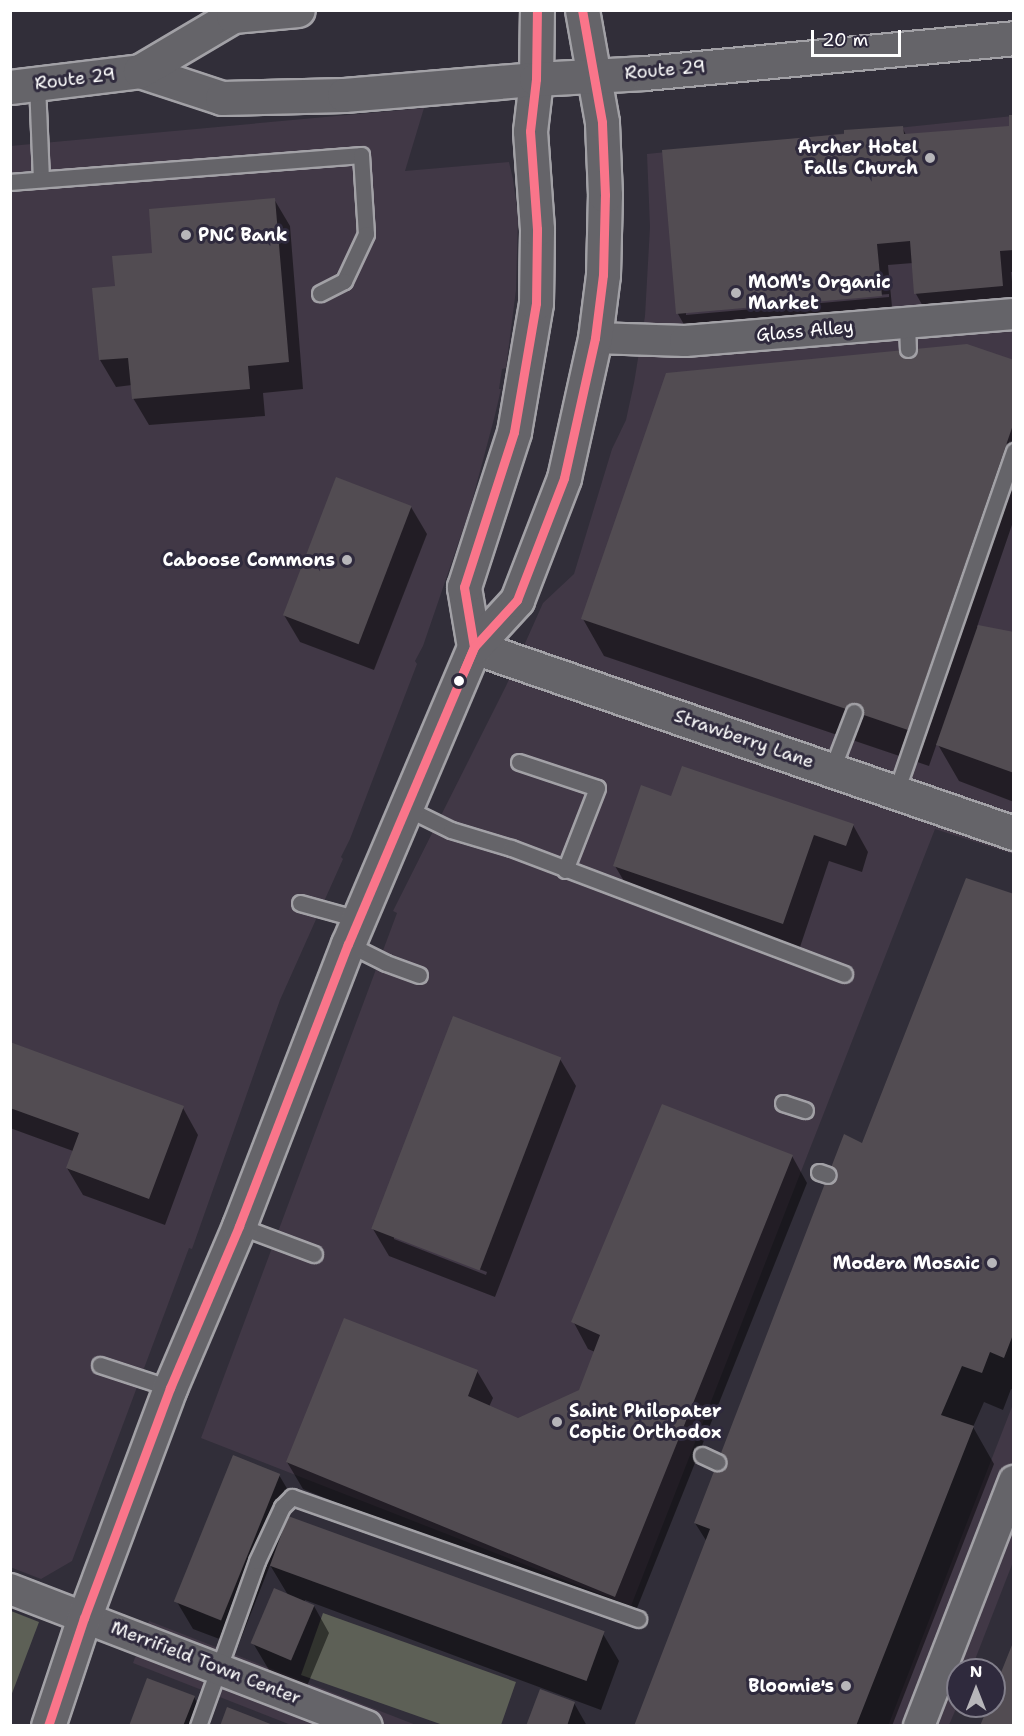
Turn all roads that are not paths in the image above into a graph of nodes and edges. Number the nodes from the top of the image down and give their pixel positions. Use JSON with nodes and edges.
{"nodes":[{"id":1,"x":298,"y":10,"type":"edge"},
{"id":2,"x":537,"y":10,"type":"edge"},
{"id":3,"x":582,"y":10,"type":"edge"},
{"id":4,"x":1014,"y":38,"type":"edge"},
{"id":5,"x":140,"y":71,"type":"junction"},
{"id":6,"x":594,"y":75,"type":"junction"},
{"id":7,"x":536,"y":79,"type":"junction"},
{"id":8,"x":24,"y":85,"type":"edge"},
{"id":9,"x":41,"y":179,"type":"junction"},
{"id":10,"x":10,"y":182,"type":"edge"},
{"id":11,"x":320,"y":293,"type":"dead end"},
{"id":12,"x":1014,"y":314,"type":"edge"},
{"id":13,"x":595,"y":338,"type":"junction"},
{"id":14,"x":1014,"y":451,"type":"edge"},
{"id":15,"x":474,"y":647,"type":"junction"},
{"id":16,"x":854,"y":712,"type":"dead end"},
{"id":17,"x":519,"y":762,"type":"dead end"},
{"id":18,"x":832,"y":769,"type":"junction"},
{"id":19,"x":896,"y":792,"type":"junction"},
{"id":20,"x":406,"y":808,"type":"junction"},
{"id":21,"x":1014,"y":833,"type":"edge"},
{"id":22,"x":565,"y":870,"type":"junction"},
{"id":23,"x":300,"y":903,"type":"dead end"},
{"id":24,"x":353,"y":931,"type":"junction"},
{"id":25,"x":844,"y":974,"type":"dead end"},
{"id":26,"x":419,"y":975,"type":"dead end"},
{"id":27,"x":783,"y":1103,"type":"dead end"},
{"id":28,"x":805,"y":1110,"type":"dead end"},
{"id":29,"x":239,"y":1226,"type":"junction"},
{"id":30,"x":314,"y":1254,"type":"dead end"},
{"id":31,"x":100,"y":1365,"type":"dead end"},
{"id":32,"x":170,"y":1388,"type":"junction"},
{"id":33,"x":702,"y":1455,"type":"dead end"},
{"id":34,"x":717,"y":1462,"type":"dead end"},
{"id":35,"x":1014,"y":1481,"type":"edge"},
{"id":36,"x":10,"y":1589,"type":"edge"},
{"id":37,"x":84,"y":1618,"type":"junction"},
{"id":38,"x":638,"y":1620,"type":"dead end"},
{"id":39,"x":220,"y":1668,"type":"junction"},
{"id":40,"x":329,"y":1718,"type":"edge"},
{"id":41,"x":48,"y":1725,"type":"edge"},
{"id":42,"x":198,"y":1725,"type":"edge"},
{"id":43,"x":368,"y":1725,"type":"edge"},
{"id":44,"x":919,"y":1725,"type":"edge"}],
"edges":[{"from":1,"to":5,"type":"street","name":"Route 29"},
{"from":2,"to":7,"type":"street"},
{"from":3,"to":6,"type":"street"},
{"from":4,"to":6,"type":"street","name":"Route 29"},
{"from":5,"to":7,"type":"street","name":"Route 29"},
{"from":5,"to":8,"type":"street","name":"Route 29"},
{"from":6,"to":7,"type":"street","name":"Route 29"},
{"from":6,"to":13,"type":"street"},
{"from":7,"to":15,"type":"street"},
{"from":8,"to":9,"type":"lane"},
{"from":9,"to":10,"type":"lane"},
{"from":9,"to":11,"type":"lane"},
{"from":12,"to":13,"type":"street","name":"Glass Alley"},
{"from":13,"to":15,"type":"street"},
{"from":14,"to":19,"type":"lane"},
{"from":15,"to":18,"type":"street","name":"Strawberry Lane"},
{"from":15,"to":20,"type":"street"},
{"from":16,"to":18,"type":"lane"},
{"from":17,"to":22,"type":"lane"},
{"from":18,"to":19,"type":"street","name":"Strawberry Lane"},
{"from":19,"to":21,"type":"street","name":"Strawberry Lane"},
{"from":20,"to":22,"type":"lane"},
{"from":20,"to":24,"type":"street"},
{"from":22,"to":25,"type":"lane"},
{"from":23,"to":24,"type":"lane"},
{"from":24,"to":26,"type":"lane"},
{"from":24,"to":29,"type":"street"},
{"from":27,"to":28,"type":"lane"},
{"from":29,"to":30,"type":"lane"},
{"from":29,"to":32,"type":"street"},
{"from":31,"to":32,"type":"lane"},
{"from":32,"to":37,"type":"street"},
{"from":33,"to":34,"type":"lane"},
{"from":35,"to":44,"type":"street"},
{"from":36,"to":37,"type":"street","name":"Merrifield Town Center"},
{"from":37,"to":39,"type":"street","name":"Merrifield Town Center"},
{"from":37,"to":41,"type":"street"},
{"from":38,"to":39,"type":"lane"},
{"from":39,"to":40,"type":"street","name":"Merrifield Town Center"},
{"from":39,"to":42,"type":"lane"},
{"from":40,"to":43,"type":"street","name":"Merrifield Town Center"}]}
